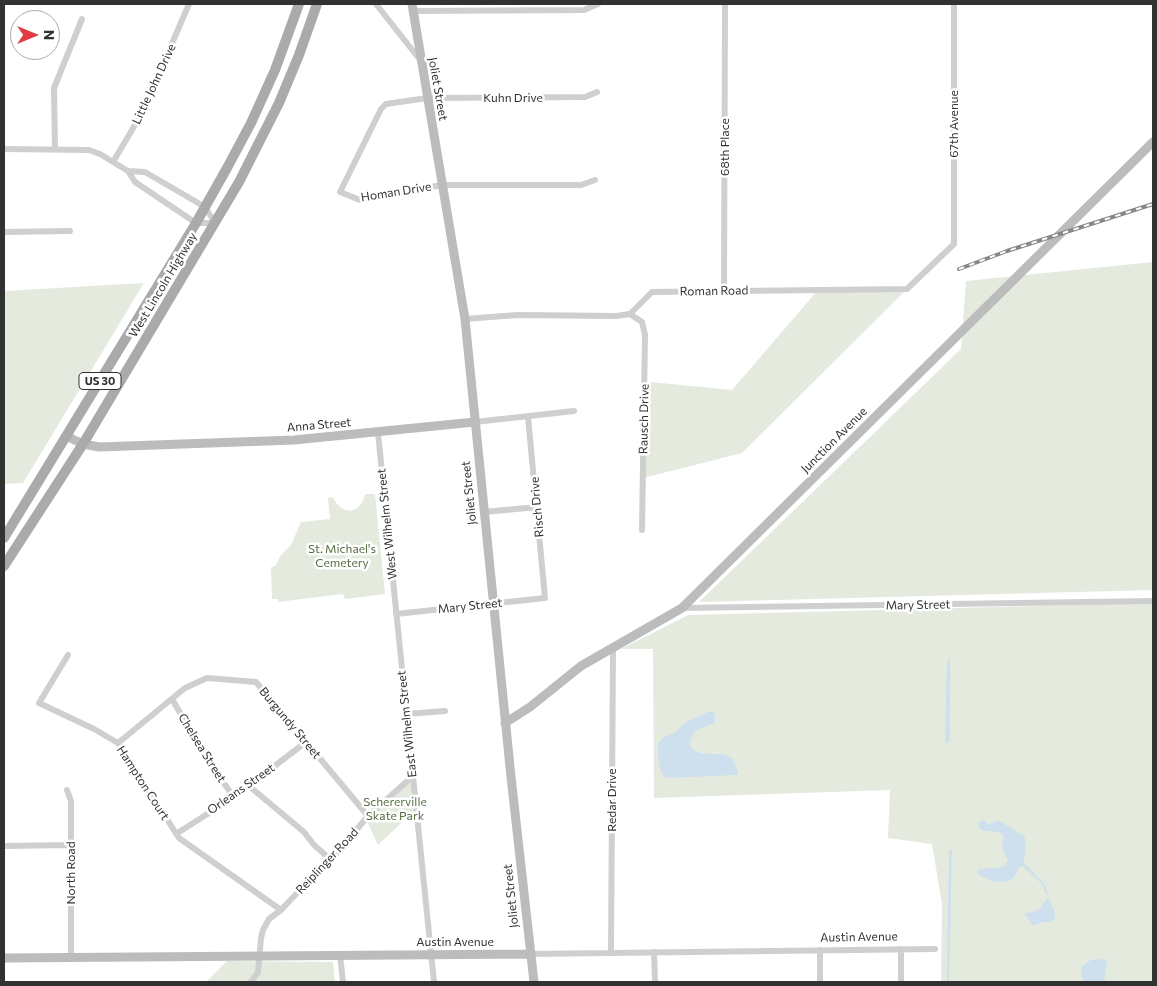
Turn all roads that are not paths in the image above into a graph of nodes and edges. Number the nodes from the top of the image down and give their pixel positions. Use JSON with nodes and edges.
{"nodes":[{"id":1,"x":190,"y":4,"type":"edge"},
{"id":2,"x":299,"y":4,"type":"edge"},
{"id":3,"x":317,"y":4,"type":"edge"},
{"id":4,"x":376,"y":4,"type":"edge"},
{"id":5,"x":598,"y":4,"type":"edge"},
{"id":6,"x":726,"y":4,"type":"edge"},
{"id":7,"x":954,"y":4,"type":"edge"},
{"id":8,"x":412,"y":7,"type":"edge"},
{"id":9,"x":82,"y":19,"type":"dead end"},
{"id":10,"x":421,"y":61,"type":"junction"},
{"id":11,"x":597,"y":92,"type":"dead end"},
{"id":12,"x":427,"y":98,"type":"junction"},
{"id":13,"x":1153,"y":142,"type":"edge"},
{"id":14,"x":4,"y":149,"type":"edge"},
{"id":15,"x":55,"y":149,"type":"junction"},
{"id":16,"x":113,"y":162,"type":"junction"},
{"id":17,"x":128,"y":171,"type":"junction"},
{"id":18,"x":595,"y":180,"type":"dead end"},
{"id":19,"x":443,"y":185,"type":"junction"},
{"id":20,"x":205,"y":207,"type":"junction"},
{"id":21,"x":196,"y":223,"type":"junction"},
{"id":22,"x":215,"y":223,"type":"junction"},
{"id":23,"x":70,"y":231,"type":"dead end"},
{"id":24,"x":4,"y":232,"type":"edge"},
{"id":25,"x":954,"y":244,"type":"joint"},
{"id":26,"x":724,"y":290,"type":"junction"},
{"id":27,"x":630,"y":314,"type":"junction"},
{"id":28,"x":465,"y":319,"type":"junction"},
{"id":29,"x":574,"y":411,"type":"dead end"},
{"id":30,"x":528,"y":417,"type":"junction"},
{"id":31,"x":474,"y":422,"type":"junction"},
{"id":32,"x":378,"y":433,"type":"junction"},
{"id":33,"x":66,"y":436,"type":"junction"},
{"id":34,"x":83,"y":444,"type":"junction"},
{"id":35,"x":537,"y":507,"type":"junction"},
{"id":36,"x":484,"y":512,"type":"junction"},
{"id":37,"x":642,"y":530,"type":"dead end"},
{"id":38,"x":4,"y":537,"type":"edge"},
{"id":39,"x":19,"y":541,"type":"junction"},
{"id":40,"x":4,"y":566,"type":"edge"},
{"id":41,"x":545,"y":598,"type":"joint"},
{"id":42,"x":1153,"y":601,"type":"edge"},
{"id":43,"x":494,"y":603,"type":"junction"},
{"id":44,"x":682,"y":608,"type":"junction"},
{"id":45,"x":396,"y":614,"type":"junction"},
{"id":46,"x":613,"y":648,"type":"junction"},
{"id":47,"x":68,"y":655,"type":"dead end"},
{"id":48,"x":172,"y":699,"type":"junction"},
{"id":49,"x":445,"y":711,"type":"dead end"},
{"id":50,"x":406,"y":714,"type":"junction"},
{"id":51,"x":505,"y":723,"type":"junction"},
{"id":52,"x":306,"y":742,"type":"junction"},
{"id":53,"x":118,"y":743,"type":"junction"},
{"id":54,"x":413,"y":776,"type":"junction"},
{"id":55,"x":248,"y":786,"type":"junction"},
{"id":56,"x":67,"y":790,"type":"dead end"},
{"id":57,"x":234,"y":797,"type":"junction"},
{"id":58,"x":368,"y":816,"type":"junction"},
{"id":59,"x":176,"y":834,"type":"junction"},
{"id":60,"x":71,"y":845,"type":"junction"},
{"id":61,"x":4,"y":846,"type":"edge"},
{"id":62,"x":331,"y":860,"type":"junction"},
{"id":63,"x":281,"y":910,"type":"junction"},
{"id":64,"x":900,"y":949,"type":"junction"},
{"id":65,"x":935,"y":949,"type":"dead end"},
{"id":66,"x":820,"y":950,"type":"junction"},
{"id":67,"x":654,"y":952,"type":"junction"},
{"id":68,"x":611,"y":953,"type":"junction"},
{"id":69,"x":431,"y":954,"type":"junction"},
{"id":70,"x":530,"y":954,"type":"junction"},
{"id":71,"x":340,"y":955,"type":"junction"},
{"id":72,"x":260,"y":956,"type":"junction"},
{"id":73,"x":71,"y":957,"type":"junction"},
{"id":74,"x":4,"y":958,"type":"edge"},
{"id":75,"x":251,"y":982,"type":"edge"},
{"id":76,"x":343,"y":982,"type":"edge"},
{"id":77,"x":434,"y":982,"type":"edge"},
{"id":78,"x":534,"y":982,"type":"edge"},
{"id":79,"x":654,"y":982,"type":"edge"},
{"id":80,"x":820,"y":982,"type":"edge"},
{"id":81,"x":900,"y":982,"type":"edge"}],
"edges":[{"from":1,"to":16,"type":"street","name":"Little John Drive"},
{"from":2,"to":20,"type":"main road","name":"West Lincoln Highway","number":"US 30"},
{"from":3,"to":22,"type":"main road","name":"West Lincoln Highway","number":"US 30"},
{"from":4,"to":10,"type":"street"},
{"from":5,"to":8,"type":"street"},
{"from":6,"to":26,"type":"street","name":"68th Place"},
{"from":7,"to":25,"type":"street","name":"67th Avenue"},
{"from":8,"to":10,"type":"street","name":"Joliet Street"},
{"from":9,"to":15,"type":"street"},
{"from":10,"to":12,"type":"street","name":"Joliet Street"},
{"from":11,"to":12,"type":"street","name":"Kuhn Drive"},
{"from":12,"to":19,"type":"street","name":"Joliet Street"},
{"from":12,"to":19,"type":"street","name":"Homan Drive"},
{"from":13,"to":44,"type":"street","name":"Junction Avenue"},
{"from":14,"to":15,"type":"street"},
{"from":15,"to":16,"type":"street"},
{"from":16,"to":17,"type":"street"},
{"from":17,"to":20,"type":"street"},
{"from":17,"to":21,"type":"street"},
{"from":18,"to":19,"type":"street","name":"Homan Drive"},
{"from":19,"to":28,"type":"street","name":"Joliet Street"},
{"from":20,"to":21,"type":"main road","name":"West Lincoln Highway","number":"US 30"},
{"from":20,"to":22,"type":"street"},
{"from":21,"to":22,"type":"street"},
{"from":21,"to":33,"type":"main road","name":"West Lincoln Highway","number":"US 30"},
{"from":22,"to":34,"type":"main road","name":"West Lincoln Highway","number":"US 30"},
{"from":23,"to":24,"type":"street"},
{"from":25,"to":26,"type":"street","name":"Roman Road"},
{"from":26,"to":27,"type":"street","name":"Roman Road"},
{"from":27,"to":28,"type":"street"},
{"from":27,"to":37,"type":"street","name":"Rausch Drive"},
{"from":28,"to":31,"type":"street","name":"Joliet Street"},
{"from":29,"to":30,"type":"street","name":"Anna Street"},
{"from":30,"to":31,"type":"street","name":"Anna Street"},
{"from":30,"to":35,"type":"street","name":"Risch Drive"},
{"from":31,"to":32,"type":"street","name":"Anna Street"},
{"from":31,"to":36,"type":"street","name":"Joliet Street"},
{"from":32,"to":34,"type":"street","name":"Anna Street"},
{"from":32,"to":45,"type":"street","name":"West Wilhelm Street"},
{"from":33,"to":34,"type":"street","name":"Anna Street"},
{"from":33,"to":38,"type":"main road","name":"West Lincoln Highway","number":"US 30"},
{"from":34,"to":39,"type":"main road","name":"West Lincoln Highway","number":"US 30"},
{"from":35,"to":36,"type":"street"},
{"from":35,"to":41,"type":"street","name":"Risch Drive"},
{"from":36,"to":43,"type":"street","name":"Joliet Street"},
{"from":38,"to":39,"type":"street"},
{"from":39,"to":40,"type":"main road","name":"West Lincoln Highway","number":"US 30"},
{"from":41,"to":43,"type":"street","name":"Mary Street"},
{"from":42,"to":44,"type":"street","name":"Mary Street"},
{"from":43,"to":45,"type":"street","name":"Mary Street"},
{"from":43,"to":51,"type":"street","name":"Joliet Street"},
{"from":44,"to":46,"type":"street","name":"Junction Avenue"},
{"from":45,"to":50,"type":"street","name":"East Wilhelm Street"},
{"from":46,"to":51,"type":"street","name":"Junction Avenue"},
{"from":46,"to":68,"type":"street","name":"Redar Drive"},
{"from":47,"to":53,"type":"street","name":"Hampton Court"},
{"from":48,"to":52,"type":"street","name":"Burgundy Street"},
{"from":48,"to":53,"type":"street","name":"Burgundy Street"},
{"from":48,"to":57,"type":"street","name":"Chelsea Street"},
{"from":49,"to":50,"type":"street"},
{"from":50,"to":54,"type":"street","name":"East Wilhelm Street"},
{"from":51,"to":70,"type":"street","name":"Joliet Street"},
{"from":52,"to":55,"type":"street","name":"Orleans Street"},
{"from":52,"to":58,"type":"street","name":"Burgundy Street"},
{"from":53,"to":59,"type":"street","name":"Hampton Court"},
{"from":54,"to":58,"type":"street","name":"Reiplinger Road"},
{"from":54,"to":69,"type":"street","name":"East Wilhelm Street"},
{"from":55,"to":57,"type":"street","name":"Orleans Street"},
{"from":55,"to":62,"type":"street"},
{"from":56,"to":60,"type":"street","name":"North Road"},
{"from":57,"to":59,"type":"street","name":"Orleans Street"},
{"from":58,"to":62,"type":"street","name":"Reiplinger Road"},
{"from":59,"to":63,"type":"street","name":"Hampton Court"},
{"from":60,"to":61,"type":"street"},
{"from":60,"to":73,"type":"street","name":"North Road"},
{"from":62,"to":63,"type":"street","name":"Reiplinger Road"},
{"from":63,"to":72,"type":"street","name":"Reiplinger Road"},
{"from":64,"to":65,"type":"street","name":"Austin Avenue"},
{"from":64,"to":66,"type":"street","name":"Austin Avenue"},
{"from":64,"to":81,"type":"street"},
{"from":66,"to":67,"type":"street","name":"Austin Avenue"},
{"from":66,"to":80,"type":"street"},
{"from":67,"to":68,"type":"street","name":"Austin Avenue"},
{"from":67,"to":79,"type":"street"},
{"from":68,"to":70,"type":"street","name":"Austin Avenue"},
{"from":69,"to":70,"type":"street","name":"Austin Avenue"},
{"from":69,"to":71,"type":"street","name":"Austin Avenue"},
{"from":69,"to":77,"type":"street","name":"East Wilhelm Street"},
{"from":70,"to":78,"type":"street","name":"Joliet Street"},
{"from":71,"to":72,"type":"street","name":"Austin Avenue"},
{"from":71,"to":76,"type":"street"},
{"from":72,"to":73,"type":"street","name":"Austin Avenue"},
{"from":72,"to":75,"type":"street"},
{"from":73,"to":74,"type":"street","name":"Austin Avenue"}]}
